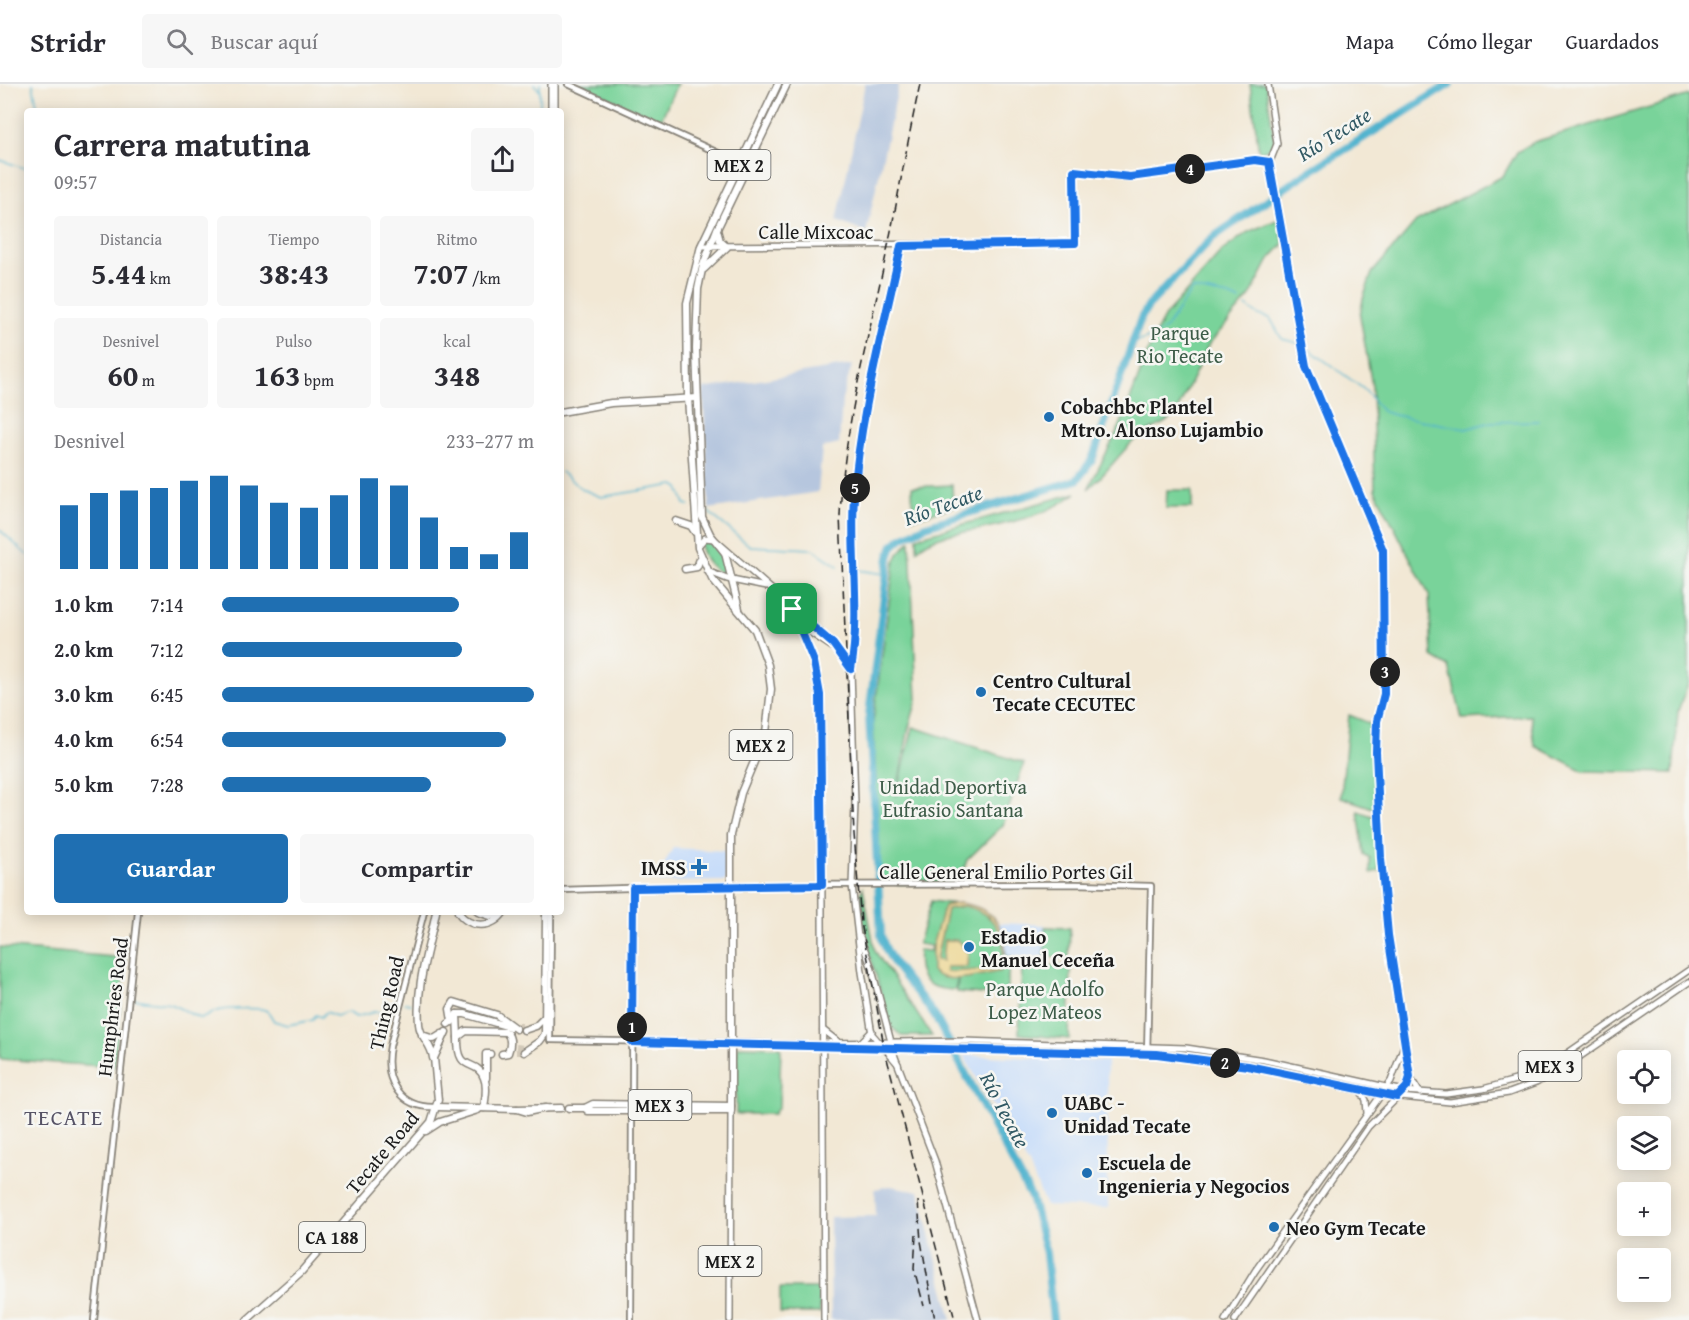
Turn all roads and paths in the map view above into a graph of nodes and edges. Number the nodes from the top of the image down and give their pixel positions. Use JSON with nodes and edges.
{"nodes":[{"id":1,"x":553,"y":84,"type":"edge"},
{"id":2,"x":568,"y":84,"type":"edge"},
{"id":3,"x":778,"y":84,"type":"edge"},
{"id":4,"x":787,"y":84,"type":"edge"},
{"id":5,"x":1268,"y":84,"type":"edge"},
{"id":6,"x":553,"y":108,"type":"edge"},
{"id":7,"x":1269,"y":162,"type":"junction"},
{"id":8,"x":740,"y":163,"type":"junction"},
{"id":9,"x":717,"y":229,"type":"junction"},
{"id":10,"x":701,"y":246,"type":"junction"},
{"id":11,"x":901,"y":246,"type":"junction"},
{"id":12,"x":709,"y":247,"type":"junction"},
{"id":13,"x":727,"y":247,"type":"junction"},
{"id":14,"x":701,"y":273,"type":"junction"},
{"id":15,"x":688,"y":398,"type":"junction"},
{"id":16,"x":697,"y":398,"type":"junction"},
{"id":17,"x":564,"y":411,"type":"edge"},
{"id":18,"x":676,"y":521,"type":"dead end"},
{"id":19,"x":695,"y":532,"type":"junction"},
{"id":20,"x":714,"y":539,"type":"junction"},
{"id":21,"x":698,"y":548,"type":"junction"},
{"id":22,"x":700,"y":555,"type":"junction"},
{"id":23,"x":685,"y":569,"type":"dead end"},
{"id":24,"x":707,"y":572,"type":"junction"},
{"id":25,"x":733,"y":580,"type":"junction"},
{"id":26,"x":767,"y":587,"type":"junction"},
{"id":27,"x":740,"y":609,"type":"junction"},
{"id":28,"x":792,"y":609,"type":"junction"},
{"id":29,"x":799,"y":625,"type":"junction"},
{"id":30,"x":836,"y":649,"type":"junction"},
{"id":31,"x":851,"y":669,"type":"junction"},
{"id":32,"x":731,"y":885,"type":"junction"},
{"id":33,"x":822,"y":885,"type":"junction"},
{"id":34,"x":852,"y":885,"type":"junction"},
{"id":35,"x":633,"y":888,"type":"junction"},
{"id":36,"x":564,"y":890,"type":"edge"},
{"id":37,"x":138,"y":915,"type":"edge"},
{"id":38,"x":423,"y":915,"type":"edge"},
{"id":39,"x":436,"y":915,"type":"edge"},
{"id":40,"x":461,"y":915,"type":"edge"},
{"id":41,"x":502,"y":915,"type":"edge"},
{"id":42,"x":548,"y":915,"type":"edge"},
{"id":43,"x":548,"y":915,"type":"edge"},
{"id":44,"x":857,"y":930,"type":"junction"},
{"id":45,"x":1689,"y":969,"type":"edge"},
{"id":46,"x":1689,"y":982,"type":"edge"},
{"id":47,"x":457,"y":1014,"type":"junction"},
{"id":48,"x":545,"y":1017,"type":"junction"},
{"id":49,"x":524,"y":1028,"type":"tunnel mouth"},
{"id":50,"x":823,"y":1030,"type":"junction"},
{"id":51,"x":872,"y":1031,"type":"junction"},
{"id":52,"x":422,"y":1035,"type":"junction"},
{"id":53,"x":458,"y":1037,"type":"junction"},
{"id":54,"x":632,"y":1042,"type":"junction"},
{"id":55,"x":838,"y":1042,"type":"junction"},
{"id":56,"x":860,"y":1042,"type":"junction"},
{"id":57,"x":731,"y":1043,"type":"junction"},
{"id":58,"x":1405,"y":1043,"type":"junction"},
{"id":59,"x":824,"y":1044,"type":"junction"},
{"id":60,"x":880,"y":1044,"type":"junction"},
{"id":61,"x":893,"y":1044,"type":"junction"},
{"id":62,"x":1147,"y":1045,"type":"junction"},
{"id":63,"x":524,"y":1050,"type":"tunnel mouth"},
{"id":64,"x":490,"y":1054,"type":"dead end"},
{"id":65,"x":502,"y":1054,"type":"dead end"},
{"id":66,"x":1147,"y":1054,"type":"junction"},
{"id":67,"x":1264,"y":1060,"type":"junction"},
{"id":68,"x":433,"y":1064,"type":"junction"},
{"id":69,"x":898,"y":1064,"type":"junction"},
{"id":70,"x":1248,"y":1066,"type":"junction"},
{"id":71,"x":1410,"y":1077,"type":"junction"},
{"id":72,"x":486,"y":1082,"type":"junction"},
{"id":73,"x":1386,"y":1087,"type":"junction"},
{"id":74,"x":1360,"y":1090,"type":"junction"},
{"id":75,"x":1404,"y":1091,"type":"junction"},
{"id":76,"x":1420,"y":1094,"type":"junction"},
{"id":77,"x":1381,"y":1095,"type":"junction"},
{"id":78,"x":1397,"y":1097,"type":"junction"},
{"id":79,"x":437,"y":1107,"type":"junction"},
{"id":80,"x":632,"y":1107,"type":"junction"},
{"id":81,"x":484,"y":1108,"type":"junction"},
{"id":82,"x":561,"y":1108,"type":"dead end"},
{"id":83,"x":569,"y":1108,"type":"dead end"},
{"id":84,"x":731,"y":1108,"type":"junction"},
{"id":85,"x":1367,"y":1113,"type":"junction"},
{"id":86,"x":416,"y":1138,"type":"junction"},
{"id":87,"x":94,"y":1320,"type":"edge"},
{"id":88,"x":247,"y":1320,"type":"edge"},
{"id":89,"x":631,"y":1320,"type":"edge"},
{"id":90,"x":730,"y":1320,"type":"edge"},
{"id":91,"x":824,"y":1320,"type":"edge"},
{"id":92,"x":978,"y":1320,"type":"edge"},
{"id":93,"x":1225,"y":1320,"type":"edge"},
{"id":94,"x":1234,"y":1320,"type":"edge"}],
"edges":[{"from":1,"to":6,"type":"main road"},
{"from":2,"to":8,"type":"street"},
{"from":3,"to":8,"type":"highway","number":"MEX 2"},
{"from":4,"to":9,"type":"highway","number":"MEX 2"},
{"from":5,"to":7,"type":"main road"},
{"from":7,"to":11,"type":"main road","name":"Calle Mixcoac"},
{"from":7,"to":58,"type":"main road"},
{"from":8,"to":10,"type":"highway","number":"MEX 2"},
{"from":9,"to":12,"type":"highway","number":"MEX 2"},
{"from":9,"to":13,"type":"highway"},
{"from":10,"to":12,"type":"main road","name":"Calle Mixcoac"},
{"from":10,"to":15,"type":"highway","number":"MEX 2"},
{"from":11,"to":13,"type":"main road","name":"Calle Mixcoac"},
{"from":11,"to":31,"type":"street"},
{"from":12,"to":13,"type":"main road","name":"Calle Mixcoac"},
{"from":12,"to":14,"type":"highway","number":"MEX 2"},
{"from":13,"to":14,"type":"highway"},
{"from":14,"to":16,"type":"highway","number":"MEX 2"},
{"from":15,"to":16,"type":"highway"},
{"from":15,"to":17,"type":"highway"},
{"from":15,"to":19,"type":"highway","number":"MEX 2"},
{"from":16,"to":20,"type":"highway","number":"MEX 2"},
{"from":18,"to":19,"type":"highway"},
{"from":19,"to":21,"type":"highway","number":"MEX 2"},
{"from":20,"to":21,"type":"main road"},
{"from":20,"to":25,"type":"highway","number":"MEX 2"},
{"from":20,"to":26,"type":"main road"},
{"from":21,"to":22,"type":"highway","number":"MEX 2"},
{"from":22,"to":23,"type":"highway"},
{"from":22,"to":24,"type":"highway","number":"MEX 2"},
{"from":24,"to":25,"type":"main road"},
{"from":24,"to":27,"type":"highway","number":"MEX 2"},
{"from":25,"to":26,"type":"main road"},
{"from":25,"to":27,"type":"highway","number":"MEX 2"},
{"from":26,"to":28,"type":"main road"},
{"from":27,"to":32,"type":"highway","number":"MEX 2"},
{"from":28,"to":29,"type":"main road"},
{"from":28,"to":30,"type":"main road"},
{"from":29,"to":30,"type":"main road"},
{"from":29,"to":33,"type":"main road"},
{"from":30,"to":31,"type":"main road"},
{"from":31,"to":34,"type":"main road"},
{"from":32,"to":33,"type":"street","name":"Calle General Emilio Portes Gil"},
{"from":32,"to":35,"type":"street","name":"Calle General Emilio Portes Gil"},
{"from":32,"to":57,"type":"highway","number":"MEX 2"},
{"from":33,"to":34,"type":"street","name":"Calle General Emilio Portes Gil"},
{"from":33,"to":50,"type":"main road"},
{"from":34,"to":44,"type":"main road"},
{"from":34,"to":62,"type":"street","name":"Calle General Emilio Portes Gil"},
{"from":35,"to":36,"type":"street","name":"Calle General Emilio Portes Gil"},
{"from":35,"to":54,"type":"street"},
{"from":37,"to":87,"type":"street","name":"Humphries Road"},
{"from":38,"to":79,"type":"street","name":"Thing Road"},
{"from":39,"to":52,"type":"highway"},
{"from":40,"to":41,"type":"highway"},
{"from":42,"to":54,"type":"street"},
{"from":43,"to":48,"type":"highway"},
{"from":44,"to":51,"type":"main road"},
{"from":44,"to":61,"type":"main road"},
{"from":45,"to":76,"type":"main road","number":"MEX 3"},
{"from":46,"to":78,"type":"main road","number":"MEX 3"},
{"from":47,"to":47,"type":"highway"},
{"from":47,"to":53,"type":"highway"},
{"from":48,"to":49,"type":"highway"},
{"from":48,"to":63,"type":"highway"},
{"from":50,"to":55,"type":"main road"},
{"from":50,"to":59,"type":"main road"},
{"from":51,"to":56,"type":"main road"},
{"from":51,"to":60,"type":"main road"},
{"from":52,"to":68,"type":"highway"},
{"from":52,"to":68,"type":"highway"},
{"from":53,"to":65,"type":"highway"},
{"from":53,"to":72,"type":"highway"},
{"from":54,"to":57,"type":"street"},
{"from":54,"to":80,"type":"street"},
{"from":55,"to":56,"type":"main road","number":"MEX 3"},
{"from":55,"to":59,"type":"main road","number":"MEX 3"},
{"from":56,"to":60,"type":"main road","number":"MEX 3"},
{"from":57,"to":59,"type":"main road","number":"MEX 3"},
{"from":57,"to":84,"type":"highway","number":"MEX 2"},
{"from":58,"to":71,"type":"main road"},
{"from":58,"to":73,"type":"main road"},
{"from":59,"to":60,"type":"main road","number":"MEX 3"},
{"from":59,"to":91,"type":"main road"},
{"from":60,"to":61,"type":"main road","number":"MEX 3"},
{"from":60,"to":69,"type":"main road"},
{"from":61,"to":62,"type":"main road","number":"MEX 3"},
{"from":61,"to":66,"type":"main road","number":"MEX 3"},
{"from":61,"to":69,"type":"main road"},
{"from":62,"to":66,"type":"street"},
{"from":62,"to":67,"type":"main road","number":"MEX 3"},
{"from":64,"to":72,"type":"highway"},
{"from":66,"to":70,"type":"main road","number":"MEX 3"},
{"from":67,"to":70,"type":"main road"},
{"from":67,"to":73,"type":"main road","number":"MEX 3"},
{"from":68,"to":79,"type":"highway"},
{"from":69,"to":92,"type":"main road"},
{"from":70,"to":74,"type":"main road","number":"MEX 3"},
{"from":71,"to":75,"type":"main road"},
{"from":71,"to":76,"type":"main road"},
{"from":72,"to":81,"type":"highway"},
{"from":73,"to":75,"type":"main road","number":"MEX 3"},
{"from":73,"to":77,"type":"main road"},
{"from":74,"to":77,"type":"main road","number":"MEX 3"},
{"from":74,"to":85,"type":"main road"},
{"from":75,"to":76,"type":"main road","number":"MEX 3"},
{"from":75,"to":78,"type":"main road"},
{"from":77,"to":78,"type":"main road","number":"MEX 3"},
{"from":77,"to":85,"type":"main road"},
{"from":78,"to":94,"type":"main road"},
{"from":79,"to":81,"type":"highway","name":"Tecate Road","number":"CA 188"},
{"from":79,"to":86,"type":"highway","name":"Tecate Road","number":"CA 188"},
{"from":80,"to":83,"type":"highway","number":"MEX 3"},
{"from":80,"to":84,"type":"highway","number":"MEX 3"},
{"from":80,"to":89,"type":"street"},
{"from":81,"to":82,"type":"highway","name":"Tecate Road","number":"CA 188"},
{"from":81,"to":86,"type":"highway","number":"CA 188"},
{"from":84,"to":90,"type":"main road","number":"MEX 2"},
{"from":85,"to":93,"type":"main road"},
{"from":86,"to":88,"type":"highway","name":"Tecate Road","number":"CA 188"}]}
